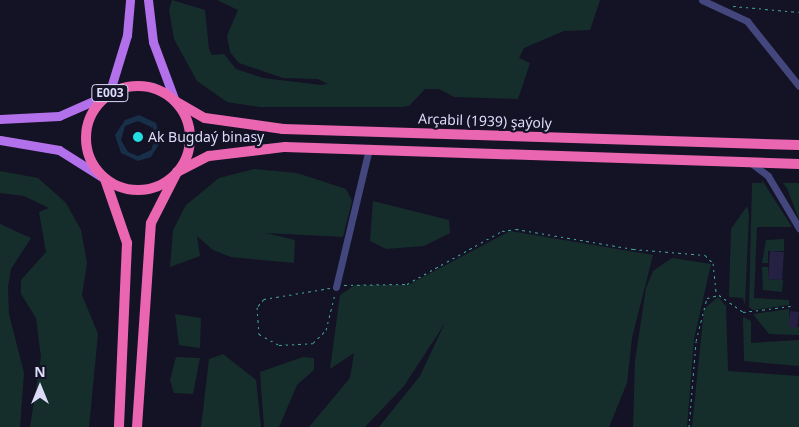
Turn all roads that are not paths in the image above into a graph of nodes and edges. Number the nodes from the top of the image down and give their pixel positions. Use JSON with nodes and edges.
{"nodes":[{"id":1,"x":130,"y":0,"type":"edge"},
{"id":2,"x":148,"y":0,"type":"edge"},
{"id":3,"x":702,"y":0,"type":"edge"},
{"id":4,"x":799,"y":86,"type":"edge"},
{"id":5,"x":109,"y":94,"type":"junction"},
{"id":6,"x":175,"y":101,"type":"junction"},
{"id":7,"x":0,"y":119,"type":"edge"},
{"id":8,"x":0,"y":140,"type":"edge"},
{"id":9,"x":799,"y":145,"type":"edge"},
{"id":10,"x":369,"y":149,"type":"junction"},
{"id":11,"x":751,"y":162,"type":"junction"},
{"id":12,"x":799,"y":164,"type":"edge"},
{"id":13,"x":177,"y":172,"type":"junction"},
{"id":14,"x":105,"y":179,"type":"junction"},
{"id":15,"x":799,"y":228,"type":"edge"},
{"id":16,"x":336,"y":287,"type":"road end"},
{"id":17,"x":119,"y":427,"type":"edge"},
{"id":18,"x":137,"y":427,"type":"edge"}],
"edges":[{"from":1,"to":5,"type":"main road"},
{"from":2,"to":6,"type":"main road"},
{"from":3,"to":4,"type":"lane"},
{"from":5,"to":6,"type":"highway","number":"E003"},
{"from":5,"to":7,"type":"main road"},
{"from":5,"to":14,"type":"highway","number":"E003"},
{"from":6,"to":9,"type":"highway","name":"Arçabil (1939) şaýoly"},
{"from":6,"to":13,"type":"highway"},
{"from":8,"to":14,"type":"main road"},
{"from":10,"to":11,"type":"highway"},
{"from":10,"to":13,"type":"highway"},
{"from":10,"to":16,"type":"lane"},
{"from":11,"to":12,"type":"highway"},
{"from":11,"to":15,"type":"lane"},
{"from":13,"to":14,"type":"highway"},
{"from":13,"to":18,"type":"highway"},
{"from":14,"to":17,"type":"highway"}]}
